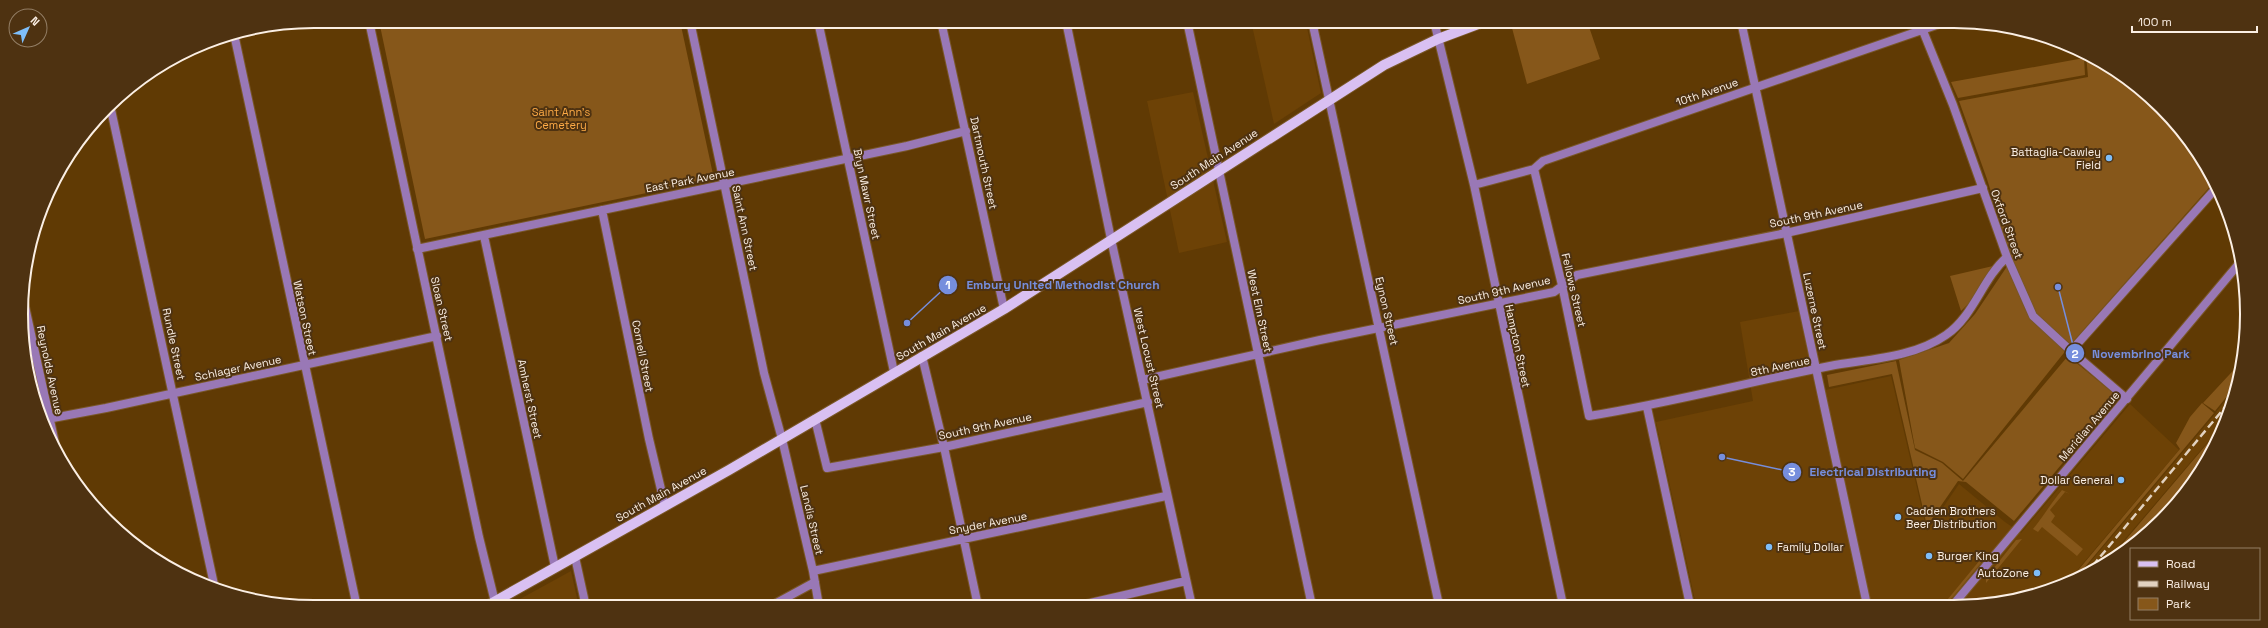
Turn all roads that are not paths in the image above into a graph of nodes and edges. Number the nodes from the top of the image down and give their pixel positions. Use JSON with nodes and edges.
{"nodes":[{"id":1,"x":370,"y":28,"type":"edge"},
{"id":2,"x":691,"y":28,"type":"edge"},
{"id":3,"x":820,"y":28,"type":"edge"},
{"id":4,"x":943,"y":28,"type":"edge"},
{"id":5,"x":1067,"y":28,"type":"edge"},
{"id":6,"x":1188,"y":28,"type":"edge"},
{"id":7,"x":1313,"y":28,"type":"edge"},
{"id":8,"x":1436,"y":28,"type":"edge"},
{"id":9,"x":1467,"y":28,"type":"edge"},
{"id":10,"x":1742,"y":28,"type":"edge"},
{"id":11,"x":1912,"y":28,"type":"edge"},
{"id":12,"x":1921,"y":28,"type":"edge"},
{"id":13,"x":235,"y":39,"type":"edge"},
{"id":14,"x":1438,"y":39,"type":"junction"},
{"id":15,"x":1754,"y":87,"type":"junction"},
{"id":16,"x":1328,"y":100,"type":"junction"},
{"id":17,"x":112,"y":112,"type":"edge"},
{"id":18,"x":966,"y":131,"type":"junction"},
{"id":19,"x":848,"y":158,"type":"junction"},
{"id":20,"x":1534,"y":169,"type":"junction"},
{"id":21,"x":1218,"y":172,"type":"junction"},
{"id":22,"x":724,"y":185,"type":"junction"},
{"id":23,"x":1474,"y":185,"type":"junction"},
{"id":24,"x":1983,"y":188,"type":"junction"},
{"id":25,"x":2213,"y":192,"type":"edge"},
{"id":26,"x":602,"y":210,"type":"junction"},
{"id":27,"x":1786,"y":233,"type":"junction"},
{"id":28,"x":484,"y":236,"type":"junction"},
{"id":29,"x":1111,"y":239,"type":"junction"},
{"id":30,"x":417,"y":249,"type":"junction"},
{"id":31,"x":2007,"y":257,"type":"junction"},
{"id":32,"x":2236,"y":267,"type":"edge"},
{"id":33,"x":1562,"y":285,"type":"junction"},
{"id":34,"x":1498,"y":303,"type":"junction"},
{"id":35,"x":1004,"y":309,"type":"junction"},
{"id":36,"x":29,"y":329,"type":"edge"},
{"id":37,"x":1380,"y":329,"type":"junction"},
{"id":38,"x":437,"y":336,"type":"junction"},
{"id":39,"x":2071,"y":351,"type":"junction"},
{"id":40,"x":1258,"y":354,"type":"junction"},
{"id":41,"x":922,"y":356,"type":"junction"},
{"id":42,"x":304,"y":366,"type":"junction"},
{"id":43,"x":1816,"y":370,"type":"junction"},
{"id":44,"x":894,"y":372,"type":"junction"},
{"id":45,"x":1142,"y":380,"type":"junction"},
{"id":46,"x":173,"y":392,"type":"junction"},
{"id":47,"x":2127,"y":399,"type":"junction"},
{"id":48,"x":1148,"y":402,"type":"junction"},
{"id":49,"x":1647,"y":407,"type":"junction"},
{"id":50,"x":44,"y":408,"type":"edge"},
{"id":51,"x":1589,"y":416,"type":"joint"},
{"id":52,"x":48,"y":419,"type":"edge"},
{"id":53,"x":815,"y":419,"type":"junction"},
{"id":54,"x":782,"y":439,"type":"junction"},
{"id":55,"x":944,"y":447,"type":"junction"},
{"id":56,"x":1166,"y":496,"type":"junction"},
{"id":57,"x":665,"y":506,"type":"junction"},
{"id":58,"x":963,"y":538,"type":"junction"},
{"id":59,"x":575,"y":557,"type":"junction"},
{"id":60,"x":555,"y":567,"type":"junction"},
{"id":61,"x":813,"y":571,"type":"junction"},
{"id":62,"x":213,"y":581,"type":"edge"},
{"id":63,"x":1186,"y":581,"type":"junction"},
{"id":64,"x":815,"y":582,"type":"junction"},
{"id":65,"x":355,"y":600,"type":"edge"},
{"id":66,"x":495,"y":600,"type":"edge"},
{"id":67,"x":498,"y":600,"type":"edge"},
{"id":68,"x":584,"y":600,"type":"edge"},
{"id":69,"x":782,"y":600,"type":"edge"},
{"id":70,"x":818,"y":600,"type":"edge"},
{"id":71,"x":977,"y":600,"type":"edge"},
{"id":72,"x":1103,"y":600,"type":"edge"},
{"id":73,"x":1191,"y":600,"type":"edge"},
{"id":74,"x":1311,"y":600,"type":"edge"},
{"id":75,"x":1438,"y":600,"type":"edge"},
{"id":76,"x":1562,"y":600,"type":"edge"},
{"id":77,"x":1689,"y":600,"type":"edge"},
{"id":78,"x":1866,"y":600,"type":"edge"},
{"id":79,"x":1957,"y":600,"type":"edge"}],
"edges":[{"from":1,"to":30,"type":"street","name":"Sloan Street"},
{"from":2,"to":22,"type":"street","name":"Saint Ann Street"},
{"from":3,"to":19,"type":"street","name":"Bryn Mawr Street"},
{"from":4,"to":18,"type":"street","name":"Dartmouth Street"},
{"from":5,"to":29,"type":"street","name":"West Locust Street"},
{"from":6,"to":21,"type":"street","name":"West Elm Street"},
{"from":7,"to":16,"type":"street","name":"Eynon Street"},
{"from":8,"to":14,"type":"street","name":"Hampton Street"},
{"from":9,"to":14,"type":"main road","name":"South Main Avenue"},
{"from":10,"to":15,"type":"street","name":"Luzerne Street"},
{"from":11,"to":15,"type":"street","name":"10th Avenue"},
{"from":12,"to":24,"type":"street","name":"Oxford Street"},
{"from":13,"to":42,"type":"street","name":"Watson Street"},
{"from":14,"to":16,"type":"main road","name":"South Main Avenue"},
{"from":14,"to":23,"type":"street","name":"Hampton Street"},
{"from":15,"to":20,"type":"street","name":"10th Avenue"},
{"from":15,"to":27,"type":"street","name":"Luzerne Street"},
{"from":16,"to":21,"type":"main road","name":"South Main Avenue"},
{"from":16,"to":37,"type":"street","name":"Eynon Street"},
{"from":17,"to":46,"type":"street","name":"Rundle Street"},
{"from":18,"to":19,"type":"street","name":"East Park Avenue"},
{"from":18,"to":35,"type":"street","name":"Dartmouth Street"},
{"from":19,"to":22,"type":"street","name":"East Park Avenue"},
{"from":19,"to":44,"type":"street","name":"Bryn Mawr Street"},
{"from":20,"to":23,"type":"street","name":"10th Avenue"},
{"from":20,"to":33,"type":"street","name":"Fellows Street"},
{"from":21,"to":29,"type":"main road","name":"South Main Avenue"},
{"from":21,"to":40,"type":"street","name":"West Elm Street"},
{"from":22,"to":26,"type":"street","name":"East Park Avenue"},
{"from":22,"to":54,"type":"street","name":"Saint Ann Street"},
{"from":23,"to":34,"type":"street","name":"Hampton Street"},
{"from":24,"to":27,"type":"street","name":"South 9th Avenue"},
{"from":24,"to":31,"type":"street","name":"Oxford Street"},
{"from":25,"to":39,"type":"street"},
{"from":26,"to":28,"type":"street","name":"East Park Avenue"},
{"from":26,"to":57,"type":"street","name":"Cornell Street"},
{"from":27,"to":33,"type":"street","name":"South 9th Avenue"},
{"from":27,"to":43,"type":"street","name":"Luzerne Street"},
{"from":28,"to":30,"type":"street","name":"East Park Avenue"},
{"from":28,"to":60,"type":"street","name":"Amherst Street"},
{"from":29,"to":35,"type":"main road","name":"South Main Avenue"},
{"from":29,"to":45,"type":"street","name":"West Locust Street"},
{"from":30,"to":38,"type":"street","name":"Sloan Street"},
{"from":31,"to":39,"type":"street","name":"Oxford Street"},
{"from":31,"to":43,"type":"street","name":"8th Avenue"},
{"from":32,"to":47,"type":"street","name":"Meridian Avenue"},
{"from":33,"to":34,"type":"street","name":"South 9th Avenue"},
{"from":33,"to":51,"type":"street","name":"Fellows Street"},
{"from":34,"to":37,"type":"street","name":"South 9th Avenue"},
{"from":34,"to":76,"type":"street","name":"Hampton Street"},
{"from":35,"to":41,"type":"main road","name":"South Main Avenue"},
{"from":36,"to":50,"type":"street","name":"Reynolds Avenue"},
{"from":37,"to":40,"type":"street","name":"South 9th Avenue"},
{"from":37,"to":75,"type":"street","name":"Eynon Street"},
{"from":38,"to":42,"type":"street","name":"Schlager Avenue"},
{"from":38,"to":66,"type":"street","name":"Sloan Street"},
{"from":39,"to":47,"type":"street","name":"Oxford Street"},
{"from":40,"to":45,"type":"street","name":"South 9th Avenue"},
{"from":40,"to":74,"type":"street","name":"West Elm Street"},
{"from":41,"to":44,"type":"main road","name":"South Main Avenue"},
{"from":41,"to":55,"type":"street"},
{"from":42,"to":46,"type":"street","name":"Schlager Avenue"},
{"from":42,"to":65,"type":"street","name":"Watson Street"},
{"from":43,"to":49,"type":"street","name":"8th Avenue"},
{"from":43,"to":78,"type":"street","name":"Luzerne Street"},
{"from":44,"to":53,"type":"main road","name":"South Main Avenue"},
{"from":45,"to":48,"type":"street","name":"West Locust Street"},
{"from":46,"to":52,"type":"street","name":"Schlager Avenue"},
{"from":46,"to":62,"type":"street","name":"Rundle Street"},
{"from":47,"to":79,"type":"street","name":"Meridian Avenue"},
{"from":48,"to":55,"type":"street","name":"South 9th Avenue"},
{"from":48,"to":56,"type":"street","name":"West Locust Street"},
{"from":49,"to":51,"type":"street","name":"8th Avenue"},
{"from":49,"to":77,"type":"street"},
{"from":53,"to":54,"type":"main road","name":"South Main Avenue"},
{"from":53,"to":55,"type":"street","name":"South 9th Avenue"},
{"from":54,"to":57,"type":"main road","name":"South Main Avenue"},
{"from":54,"to":61,"type":"street","name":"Landis Street"},
{"from":55,"to":58,"type":"street"},
{"from":56,"to":58,"type":"street","name":"Snyder Avenue"},
{"from":56,"to":63,"type":"street","name":"West Locust Street"},
{"from":57,"to":59,"type":"main road","name":"South Main Avenue"},
{"from":58,"to":61,"type":"street","name":"Snyder Avenue"},
{"from":58,"to":71,"type":"street"},
{"from":59,"to":60,"type":"main road","name":"South Main Avenue"},
{"from":59,"to":68,"type":"street"},
{"from":60,"to":67,"type":"main road","name":"South Main Avenue"},
{"from":61,"to":64,"type":"street","name":"Landis Street"},
{"from":63,"to":72,"type":"street"},
{"from":63,"to":73,"type":"street","name":"West Locust Street"},
{"from":64,"to":69,"type":"street"},
{"from":64,"to":70,"type":"street","name":"Landis Street"}]}
